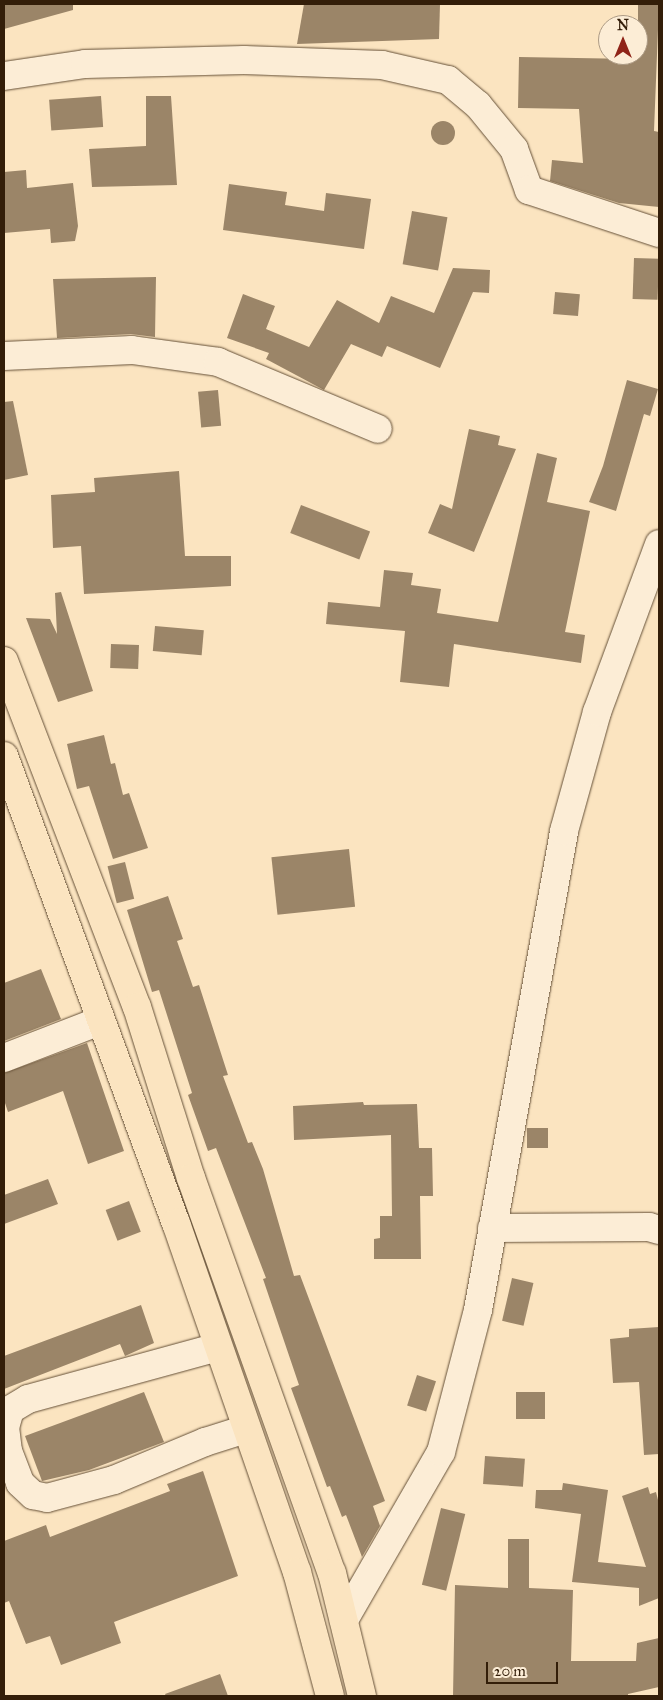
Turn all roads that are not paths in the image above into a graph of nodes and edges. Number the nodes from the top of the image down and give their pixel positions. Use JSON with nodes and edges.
{"nodes":[{"id":1,"x":4,"y":76,"type":"edge"},
{"id":2,"x":659,"y":233,"type":"edge"},
{"id":3,"x":4,"y":356,"type":"edge"},
{"id":4,"x":378,"y":429,"type":"dead end"},
{"id":5,"x":659,"y":544,"type":"edge"},
{"id":6,"x":4,"y":662,"type":"edge"},
{"id":7,"x":4,"y":756,"type":"edge"},
{"id":8,"x":100,"y":1021,"type":"junction"},
{"id":9,"x":4,"y":1058,"type":"edge"},
{"id":10,"x":492,"y":1228,"type":"junction"},
{"id":11,"x":659,"y":1230,"type":"edge"},
{"id":12,"x":218,"y":1347,"type":"junction"},
{"id":13,"x":246,"y":1429,"type":"junction"},
{"id":14,"x":344,"y":1620,"type":"junction"},
{"id":15,"x":330,"y":1696,"type":"edge"},
{"id":16,"x":362,"y":1696,"type":"edge"}],
"edges":[{"from":1,"to":2,"type":"street"},
{"from":3,"to":4,"type":"street"},
{"from":5,"to":10,"type":"street"},
{"from":6,"to":14,"type":"main road"},
{"from":7,"to":8,"type":"main road"},
{"from":8,"to":9,"type":"street"},
{"from":8,"to":12,"type":"main road"},
{"from":10,"to":11,"type":"street"},
{"from":10,"to":14,"type":"street"},
{"from":12,"to":13,"type":"main road"},
{"from":12,"to":13,"type":"street"},
{"from":13,"to":15,"type":"main road"},
{"from":14,"to":16,"type":"main road"}]}
